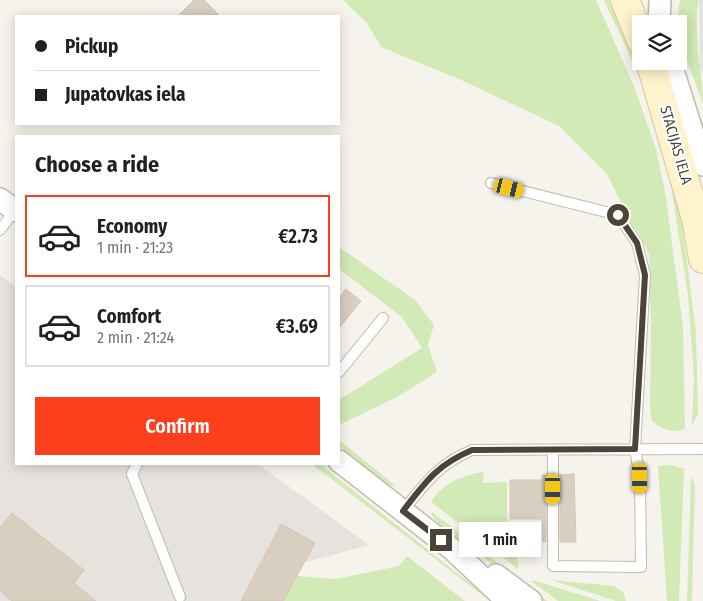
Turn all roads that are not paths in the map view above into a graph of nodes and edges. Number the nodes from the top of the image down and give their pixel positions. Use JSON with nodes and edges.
{"nodes":[{"id":1,"x":624,"y":0,"type":"edge"},
{"id":2,"x":660,"y":0,"type":"edge"},
{"id":3,"x":660,"y":15,"type":"edge"},
{"id":4,"x":632,"y":19,"type":"edge"},
{"id":5,"x":653,"y":70,"type":"edge"},
{"id":6,"x":673,"y":70,"type":"edge"},
{"id":7,"x":703,"y":165,"type":"edge"},
{"id":8,"x":491,"y":183,"type":"dead end"},
{"id":9,"x":10,"y":207,"type":"edge"},
{"id":10,"x":700,"y":215,"type":"edge"},
{"id":11,"x":0,"y":230,"type":"edge"},
{"id":12,"x":703,"y":259,"type":"edge"},
{"id":13,"x":383,"y":318,"type":"dead end"},
{"id":14,"x":340,"y":371,"type":"edge"},
{"id":15,"x":635,"y":449,"type":"junction"},
{"id":16,"x":703,"y":449,"type":"edge"},
{"id":17,"x":553,"y":451,"type":"junction"},
{"id":18,"x":340,"y":462,"type":"edge"},
{"id":19,"x":136,"y":465,"type":"edge"},
{"id":20,"x":403,"y":511,"type":"junction"},
{"id":21,"x":453,"y":550,"type":"junction"},
{"id":22,"x":180,"y":597,"type":"dead end"},
{"id":23,"x":507,"y":601,"type":"edge"},
{"id":24,"x":530,"y":601,"type":"edge"}],
"edges":[{"from":1,"to":4,"type":"main road"},
{"from":2,"to":3,"type":"street"},
{"from":5,"to":10,"type":"main road","name":"STACIJAS IELA"},
{"from":6,"to":7,"type":"street"},
{"from":8,"to":15,"type":"lane"},
{"from":9,"to":11,"type":"lane"},
{"from":10,"to":12,"type":"main road","name":"STACIJAS IELA"},
{"from":13,"to":14,"type":"lane"},
{"from":15,"to":16,"type":"lane"},
{"from":15,"to":17,"type":"lane"},
{"from":15,"to":17,"type":"lane"},
{"from":17,"to":20,"type":"lane"},
{"from":18,"to":20,"type":"street"},
{"from":19,"to":22,"type":"lane"},
{"from":20,"to":21,"type":"street"},
{"from":21,"to":23,"type":"street"},
{"from":21,"to":24,"type":"street"}]}
